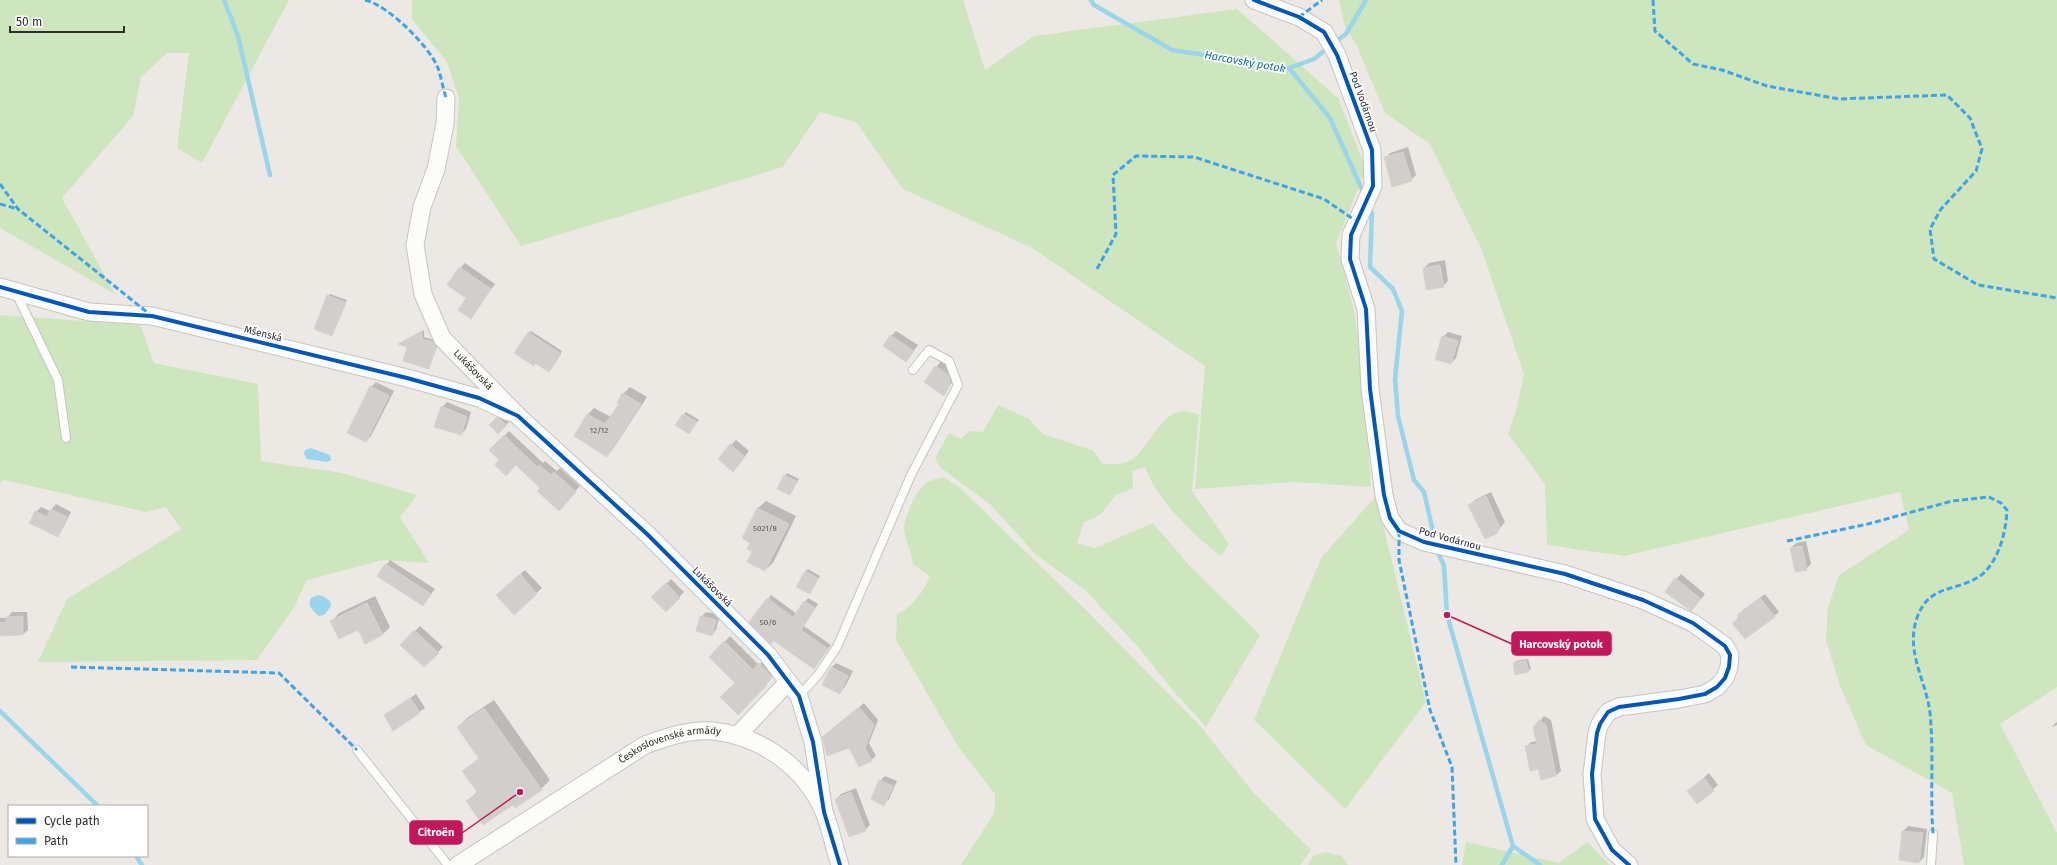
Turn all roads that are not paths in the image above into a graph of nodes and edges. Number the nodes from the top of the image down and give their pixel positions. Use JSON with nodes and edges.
{"nodes":[{"id":1,"x":1254,"y":0,"type":"edge"},
{"id":2,"x":446,"y":98,"type":"dead end"},
{"id":3,"x":0,"y":287,"type":"edge"},
{"id":4,"x":16,"y":292,"type":"junction"},
{"id":5,"x":913,"y":370,"type":"dead end"},
{"id":6,"x":518,"y":416,"type":"junction"},
{"id":7,"x":66,"y":438,"type":"dead end"},
{"id":8,"x":788,"y":682,"type":"junction"},
{"id":9,"x":799,"y":696,"type":"junction"},
{"id":10,"x":737,"y":736,"type":"junction"},
{"id":11,"x":356,"y":750,"type":"dead end"},
{"id":12,"x":824,"y":812,"type":"junction"},
{"id":13,"x":1933,"y":834,"type":"dead end"},
{"id":14,"x":448,"y":865,"type":"edge"},
{"id":15,"x":458,"y":865,"type":"edge"},
{"id":16,"x":840,"y":865,"type":"edge"},
{"id":17,"x":1629,"y":865,"type":"edge"},
{"id":18,"x":1931,"y":865,"type":"edge"}],
"edges":[{"from":1,"to":17,"type":"street","name":"Pod Vodárnou"},
{"from":2,"to":6,"type":"street","name":"Lukášovská"},
{"from":3,"to":4,"type":"street","name":"Mšenská"},
{"from":4,"to":6,"type":"street","name":"Mšenská"},
{"from":4,"to":7,"type":"lane"},
{"from":5,"to":9,"type":"lane"},
{"from":6,"to":8,"type":"street","name":"Lukášovská"},
{"from":8,"to":9,"type":"street","name":"Lukášovská"},
{"from":8,"to":10,"type":"street"},
{"from":9,"to":12,"type":"street","name":"Lukášovská"},
{"from":10,"to":12,"type":"street","name":"Československé armády"},
{"from":10,"to":15,"type":"street","name":"Československé armády"},
{"from":11,"to":14,"type":"lane"},
{"from":12,"to":16,"type":"street","name":"Československé armády"},
{"from":13,"to":18,"type":"lane"}]}
